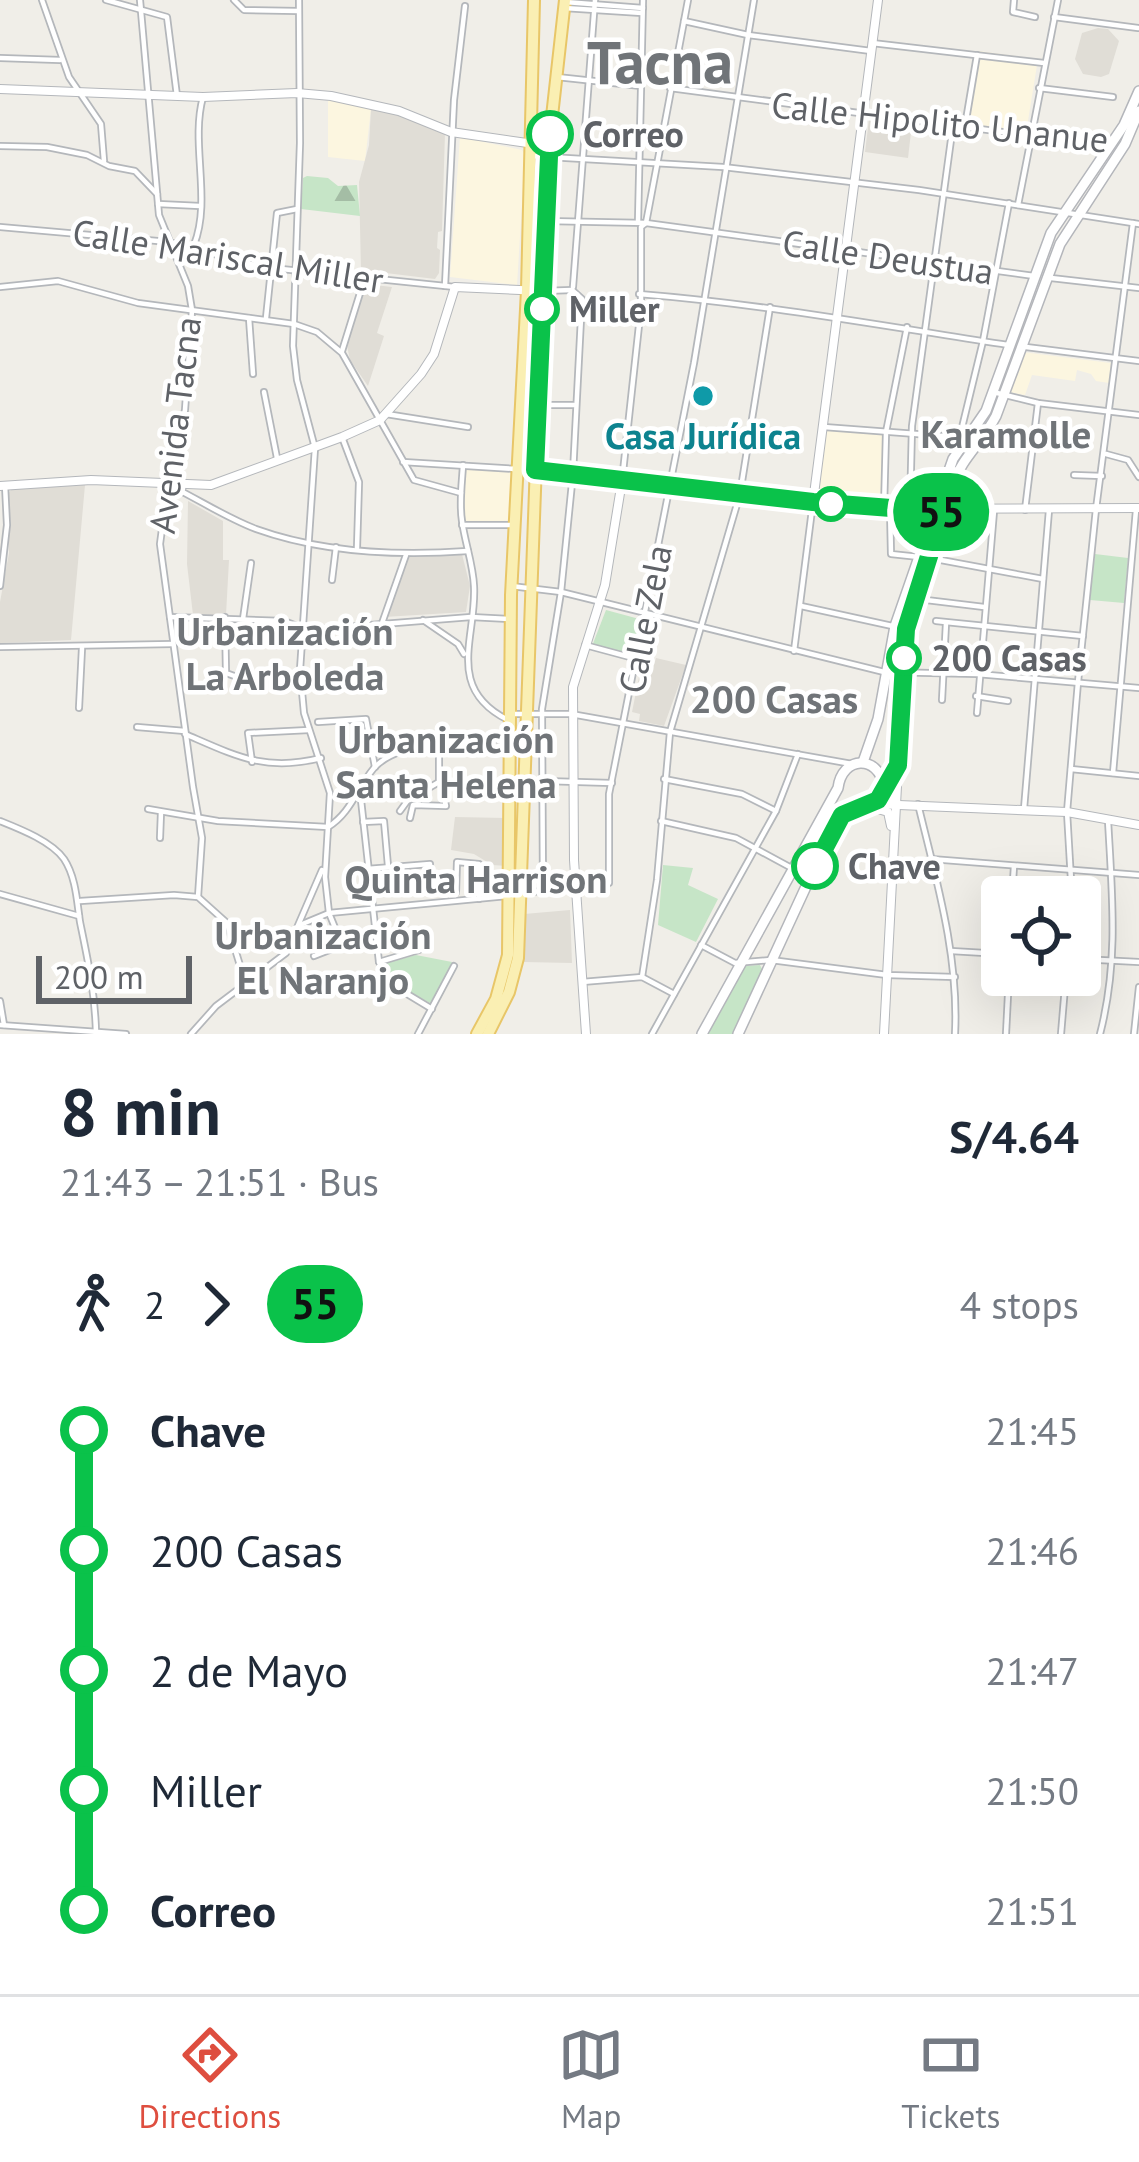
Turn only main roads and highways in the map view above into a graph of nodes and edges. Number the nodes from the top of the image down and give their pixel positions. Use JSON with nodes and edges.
{"nodes":[{"id":1,"x":534,"y":0,"type":"edge"},
{"id":2,"x":564,"y":3,"type":"edge"},
{"id":3,"x":532,"y":76,"type":"junction"},
{"id":4,"x":555,"y":77,"type":"junction"},
{"id":5,"x":1139,"y":91,"type":"edge"},
{"id":6,"x":1139,"y":111,"type":"edge"},
{"id":7,"x":1132,"y":128,"type":"junction"},
{"id":8,"x":1139,"y":141,"type":"edge"},
{"id":9,"x":1109,"y":146,"type":"junction"},
{"id":10,"x":1124,"y":147,"type":"junction"},
{"id":11,"x":1139,"y":151,"type":"edge"},
{"id":12,"x":1040,"y":276,"type":"junction"},
{"id":13,"x":998,"y":393,"type":"junction"},
{"id":14,"x":939,"y":512,"type":"junction"},
{"id":15,"x":923,"y":557,"type":"junction"},
{"id":16,"x":511,"y":591,"type":"junction"},
{"id":17,"x":529,"y":593,"type":"junction"},
{"id":18,"x":900,"y":628,"type":"junction"},
{"id":19,"x":857,"y":763,"type":"junction"},
{"id":20,"x":516,"y":780,"type":"junction"},
{"id":21,"x":884,"y":787,"type":"junction"},
{"id":22,"x":838,"y":788,"type":"junction"},
{"id":23,"x":867,"y":806,"type":"junction"},
{"id":24,"x":515,"y":894,"type":"junction"},
{"id":25,"x":477,"y":1034,"type":"edge"},
{"id":26,"x":488,"y":1034,"type":"edge"},
{"id":27,"x":703,"y":1034,"type":"edge"},
{"id":28,"x":738,"y":1034,"type":"edge"}],
"edges":[{"from":1,"to":3,"type":"main road"},
{"from":2,"to":4,"type":"main road"},
{"from":3,"to":4,"type":"main road"},
{"from":3,"to":16,"type":"main road"},
{"from":4,"to":17,"type":"main road"},
{"from":5,"to":9,"type":"main road"},
{"from":6,"to":7,"type":"main road"},
{"from":7,"to":8,"type":"main road"},
{"from":7,"to":10,"type":"main road"},
{"from":8,"to":10,"type":"main road","name":"Calle Hipolito Unanue"},
{"from":9,"to":10,"type":"main road","name":"Calle Hipolito Unanue"},
{"from":9,"to":12,"type":"main road"},
{"from":10,"to":11,"type":"main road","name":"Calle Hipolito Unanue"},
{"from":10,"to":12,"type":"main road"},
{"from":12,"to":13,"type":"main road"},
{"from":13,"to":14,"type":"main road"},
{"from":13,"to":14,"type":"main road"},
{"from":14,"to":15,"type":"main road"},
{"from":15,"to":18,"type":"main road"},
{"from":15,"to":18,"type":"main road"},
{"from":16,"to":17,"type":"main road"},
{"from":16,"to":20,"type":"main road"},
{"from":17,"to":20,"type":"main road"},
{"from":18,"to":19,"type":"main road"},
{"from":18,"to":21,"type":"main road"},
{"from":19,"to":21,"type":"main road"},
{"from":19,"to":22,"type":"main road"},
{"from":20,"to":24,"type":"main road"},
{"from":21,"to":23,"type":"main road"},
{"from":22,"to":23,"type":"main road"},
{"from":22,"to":27,"type":"main road"},
{"from":23,"to":28,"type":"main road"},
{"from":24,"to":25,"type":"main road"},
{"from":24,"to":26,"type":"main road"}]}
